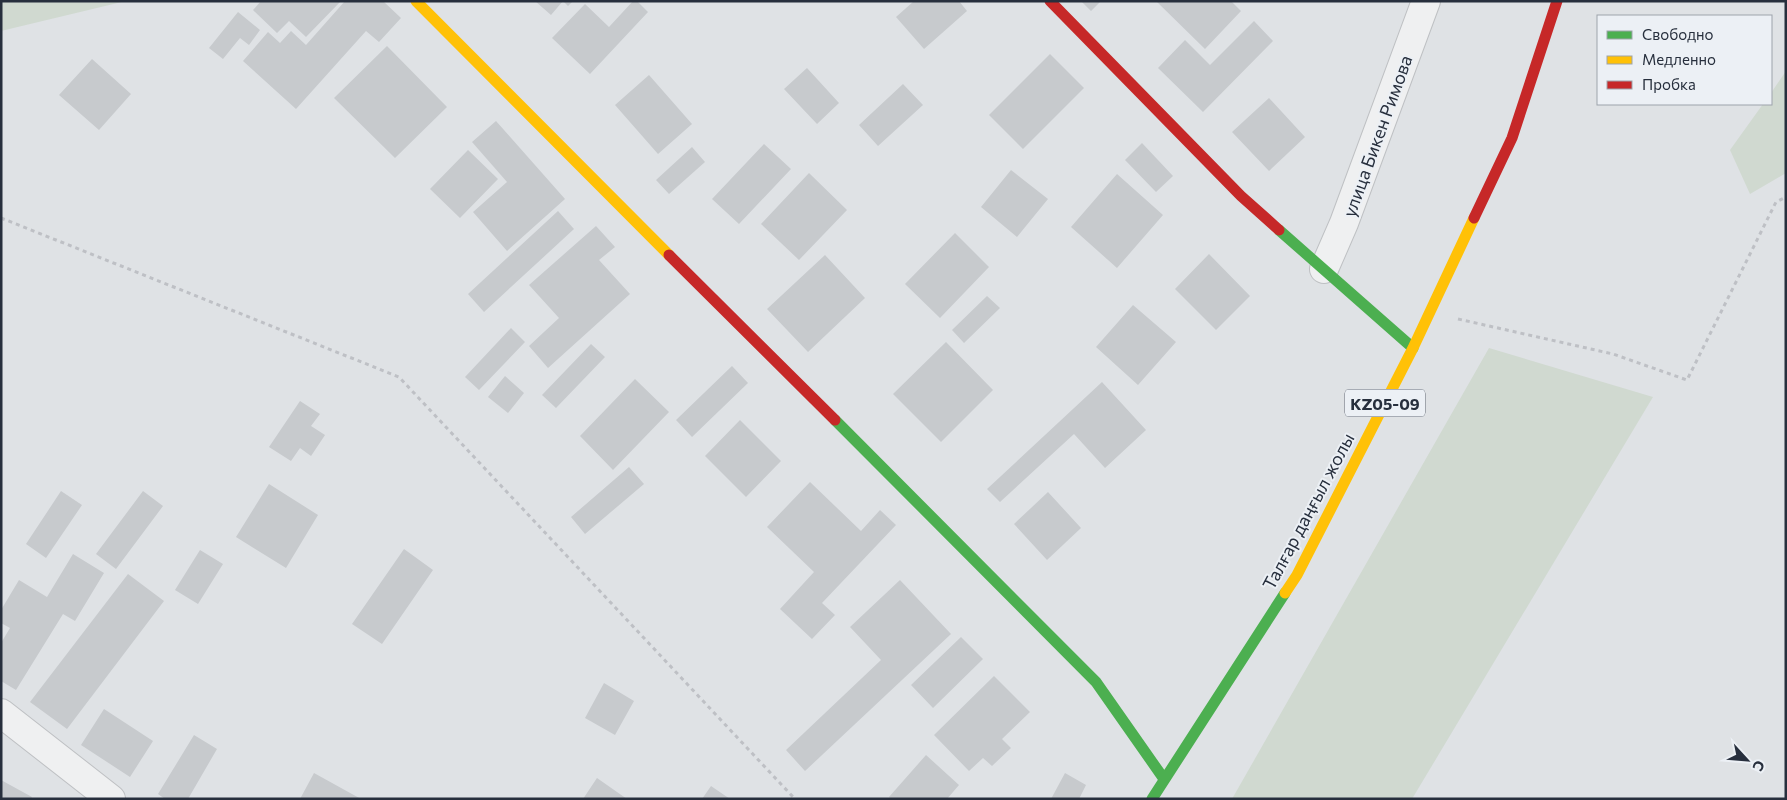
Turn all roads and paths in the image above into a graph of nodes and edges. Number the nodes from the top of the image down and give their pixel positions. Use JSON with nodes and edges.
{"nodes":[{"id":1,"x":416,"y":1,"type":"edge"},
{"id":2,"x":1050,"y":1,"type":"edge"},
{"id":3,"x":1426,"y":1,"type":"edge"},
{"id":4,"x":1557,"y":1,"type":"edge"},
{"id":5,"x":1786,"y":197,"type":"edge"},
{"id":6,"x":1,"y":218,"type":"edge"},
{"id":7,"x":1324,"y":269,"type":"junction"},
{"id":8,"x":1429,"y":312,"type":"junction"},
{"id":9,"x":1413,"y":348,"type":"junction"},
{"id":10,"x":1,"y":713,"type":"edge"},
{"id":11,"x":1164,"y":779,"type":"junction"},
{"id":12,"x":111,"y":799,"type":"edge"},
{"id":13,"x":795,"y":799,"type":"edge"},
{"id":14,"x":1152,"y":799,"type":"edge"}],
"edges":[{"from":1,"to":11,"type":"street"},
{"from":2,"to":7,"type":"street"},
{"from":3,"to":7,"type":"street","name":"улица Бикен Римова"},
{"from":4,"to":8,"type":"street","name":"Талғар даңғыл жолы","number":"KZ05-09"},
{"from":5,"to":8,"type":"path"},
{"from":6,"to":13,"type":"path"},
{"from":7,"to":9,"type":"street"},
{"from":8,"to":9,"type":"street","name":"Талғар даңғыл жолы","number":"KZ05-09"},
{"from":9,"to":11,"type":"street","name":"Талғар даңғыл жолы","number":"KZ05-09"},
{"from":10,"to":12,"type":"street"},
{"from":11,"to":14,"type":"street","name":"Талғар даңғыл жолы","number":"KZ05-09"}]}
